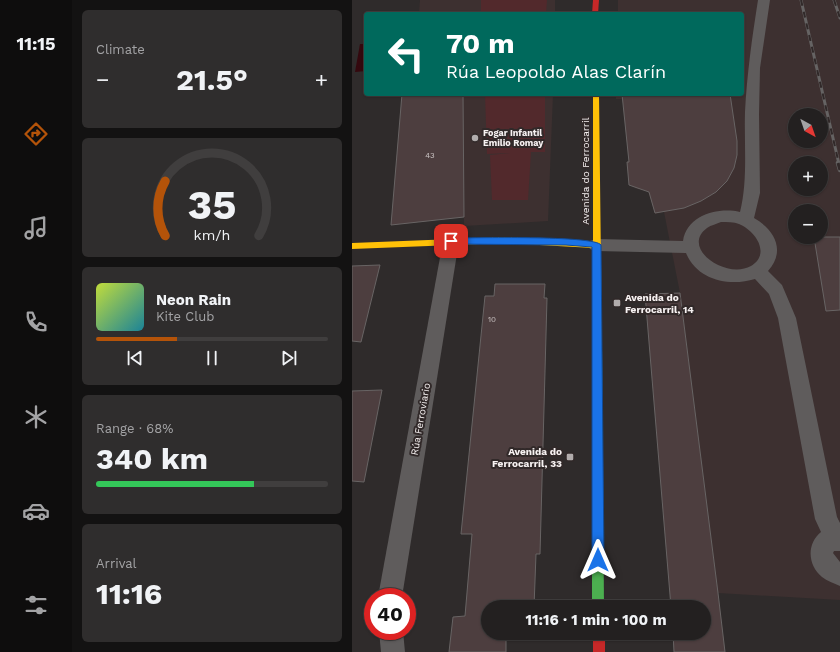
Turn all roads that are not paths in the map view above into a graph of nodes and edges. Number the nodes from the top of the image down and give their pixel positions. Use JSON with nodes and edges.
{"nodes":[{"id":1,"x":596,"y":0,"type":"edge"},
{"id":2,"x":764,"y":0,"type":"edge"},
{"id":3,"x":595,"y":12,"type":"edge"},
{"id":4,"x":596,"y":96,"type":"edge"},
{"id":5,"x":746,"y":220,"type":"junction"},
{"id":6,"x":451,"y":241,"type":"junction"},
{"id":7,"x":596,"y":245,"type":"junction"},
{"id":8,"x":352,"y":246,"type":"edge"},
{"id":9,"x":691,"y":247,"type":"junction"},
{"id":10,"x":758,"y":271,"type":"junction"},
{"id":11,"x":838,"y":539,"type":"edge"},
{"id":12,"x":840,"y":574,"type":"edge"},
{"id":13,"x":392,"y":588,"type":"edge"},
{"id":14,"x":598,"y":600,"type":"edge"},
{"id":15,"x":391,"y":640,"type":"edge"},
{"id":16,"x":599,"y":640,"type":"edge"},
{"id":17,"x":392,"y":652,"type":"edge"},
{"id":18,"x":599,"y":652,"type":"edge"}],
"edges":[{"from":1,"to":3,"type":"street"},
{"from":2,"to":5,"type":"lane"},
{"from":4,"to":7,"type":"street","name":"Avenida do Ferrocarril"},
{"from":5,"to":9,"type":"lane"},
{"from":5,"to":10,"type":"lane"},
{"from":6,"to":7,"type":"street"},
{"from":6,"to":8,"type":"street"},
{"from":6,"to":13,"type":"lane","name":"Rúa Ferroviario"},
{"from":7,"to":9,"type":"lane"},
{"from":7,"to":14,"type":"street","name":"Avenida do Ferrocarril"},
{"from":9,"to":10,"type":"lane"},
{"from":10,"to":11,"type":"lane"},
{"from":11,"to":12,"type":"lane"},
{"from":15,"to":17,"type":"lane"},
{"from":16,"to":18,"type":"street"}]}
